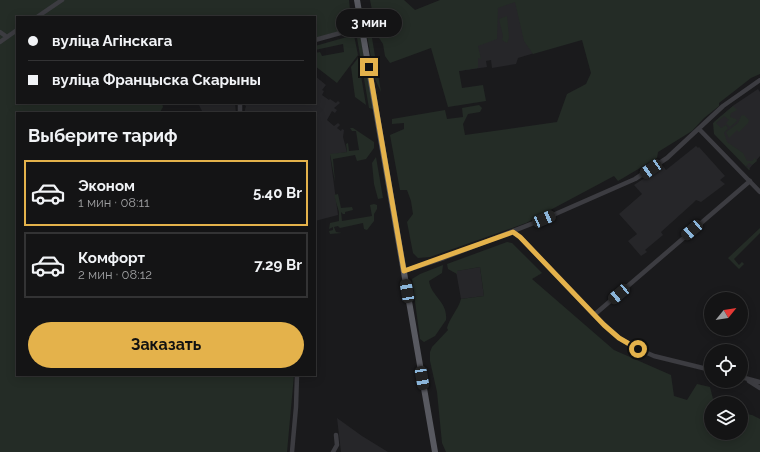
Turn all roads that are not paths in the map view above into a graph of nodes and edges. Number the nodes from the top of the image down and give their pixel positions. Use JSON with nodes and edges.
{"nodes":[{"id":1,"x":62,"y":0,"type":"edge"},
{"id":2,"x":357,"y":0,"type":"edge"},
{"id":3,"x":38,"y":16,"type":"edge"},
{"id":4,"x":362,"y":27,"type":"junction"},
{"id":5,"x":16,"y":31,"type":"edge"},
{"id":6,"x":0,"y":32,"type":"edge"},
{"id":7,"x":6,"y":37,"type":"junction"},
{"id":8,"x":316,"y":40,"type":"edge"},
{"id":9,"x":0,"y":42,"type":"edge"},
{"id":10,"x":760,"y":80,"type":"edge"},
{"id":11,"x":699,"y":129,"type":"junction"},
{"id":12,"x":750,"y":181,"type":"junction"},
{"id":13,"x":760,"y":192,"type":"edge"},
{"id":14,"x":513,"y":232,"type":"junction"},
{"id":15,"x":404,"y":271,"type":"junction"},
{"id":16,"x":594,"y":315,"type":"junction"},
{"id":17,"x":704,"y":368,"type":"edge"},
{"id":18,"x":296,"y":376,"type":"edge"},
{"id":19,"x":748,"y":379,"type":"edge"},
{"id":20,"x":748,"y":381,"type":"edge"},
{"id":21,"x":760,"y":382,"type":"edge"},
{"id":22,"x":760,"y":388,"type":"edge"},
{"id":23,"x":336,"y":435,"type":"dead end"},
{"id":24,"x":292,"y":452,"type":"edge"},
{"id":25,"x":333,"y":452,"type":"edge"},
{"id":26,"x":435,"y":452,"type":"edge"}],
"edges":[{"from":1,"to":3,"type":"street"},
{"from":2,"to":4,"type":"main road"},
{"from":4,"to":8,"type":"street"},
{"from":4,"to":15,"type":"main road"},
{"from":5,"to":7,"type":"street"},
{"from":6,"to":7,"type":"street"},
{"from":7,"to":9,"type":"street"},
{"from":10,"to":11,"type":"street"},
{"from":11,"to":12,"type":"street"},
{"from":11,"to":14,"type":"street"},
{"from":12,"to":13,"type":"street"},
{"from":12,"to":16,"type":"street"},
{"from":14,"to":15,"type":"street"},
{"from":14,"to":16,"type":"street"},
{"from":15,"to":26,"type":"main road"},
{"from":16,"to":17,"type":"street"},
{"from":18,"to":24,"type":"street"},
{"from":19,"to":21,"type":"street"},
{"from":20,"to":22,"type":"street"},
{"from":23,"to":25,"type":"street"}]}
